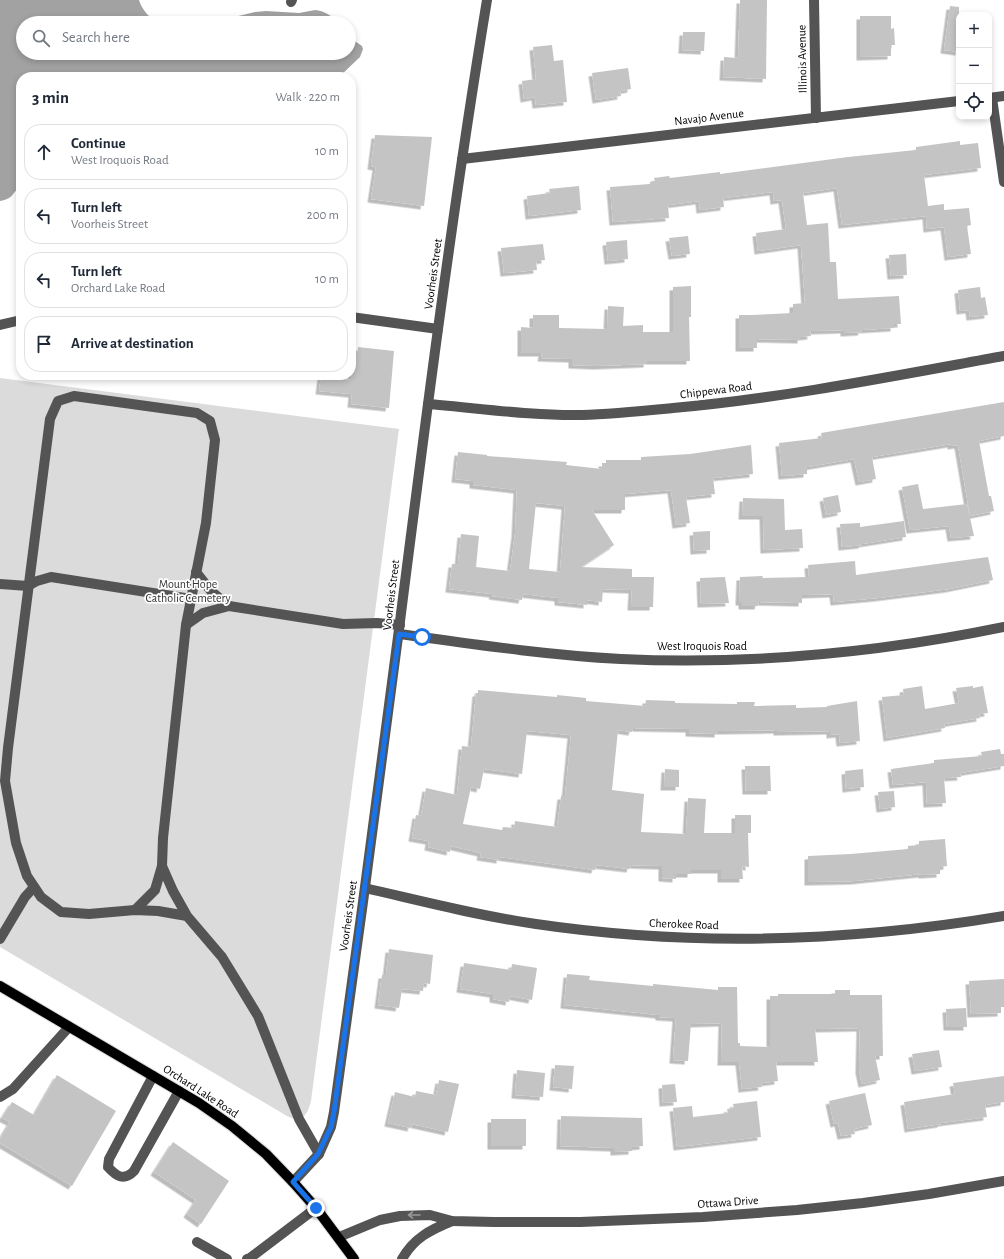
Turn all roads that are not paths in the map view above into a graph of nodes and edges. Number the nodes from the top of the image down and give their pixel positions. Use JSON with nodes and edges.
{"nodes":[{"id":1,"x":487,"y":0,"type":"edge"},
{"id":2,"x":814,"y":0,"type":"edge"},
{"id":3,"x":1004,"y":96,"type":"edge"},
{"id":4,"x":992,"y":98,"type":"edge"},
{"id":5,"x":956,"y":101,"type":"edge"},
{"id":6,"x":992,"y":104,"type":"edge"},
{"id":7,"x":816,"y":118,"type":"junction"},
{"id":8,"x":462,"y":159,"type":"junction"},
{"id":9,"x":1004,"y":182,"type":"edge"},
{"id":10,"x":356,"y":318,"type":"edge"},
{"id":11,"x":16,"y":321,"type":"edge"},
{"id":12,"x":0,"y":325,"type":"edge"},
{"id":13,"x":438,"y":329,"type":"junction"},
{"id":14,"x":1004,"y":356,"type":"edge"},
{"id":15,"x":428,"y":404,"type":"junction"},
{"id":16,"x":196,"y":572,"type":"junction"},
{"id":17,"x":0,"y":584,"type":"edge"},
{"id":18,"x":28,"y":586,"type":"junction"},
{"id":19,"x":191,"y":599,"type":"junction"},
{"id":20,"x":229,"y":606,"type":"junction"},
{"id":21,"x":186,"y":625,"type":"junction"},
{"id":22,"x":1004,"y":627,"type":"edge"},
{"id":23,"x":399,"y":630,"type":"junction"},
{"id":24,"x":162,"y":866,"type":"junction"},
{"id":25,"x":34,"y":887,"type":"junction"},
{"id":26,"x":365,"y":888,"type":"junction"},
{"id":27,"x":135,"y":910,"type":"junction"},
{"id":28,"x":187,"y":916,"type":"junction"},
{"id":29,"x":1004,"y":916,"type":"edge"},
{"id":30,"x":0,"y":939,"type":"edge"},
{"id":31,"x":0,"y":986,"type":"edge"},
{"id":32,"x":69,"y":1027,"type":"junction"},
{"id":33,"x":153,"y":1076,"type":"junction"},
{"id":34,"x":179,"y":1091,"type":"junction"},
{"id":35,"x":0,"y":1097,"type":"edge"},
{"id":36,"x":318,"y":1154,"type":"junction"},
{"id":37,"x":1004,"y":1181,"type":"edge"},
{"id":38,"x":293,"y":1182,"type":"junction"},
{"id":39,"x":316,"y":1208,"type":"junction"},
{"id":40,"x":452,"y":1221,"type":"junction"},
{"id":41,"x":339,"y":1237,"type":"junction"},
{"id":42,"x":197,"y":1242,"type":"dead end"},
{"id":43,"x":227,"y":1259,"type":"edge"},
{"id":44,"x":247,"y":1259,"type":"edge"},
{"id":45,"x":354,"y":1259,"type":"edge"},
{"id":46,"x":402,"y":1259,"type":"edge"}],
"edges":[{"from":1,"to":8,"type":"street","name":"Voorheis Street"},
{"from":2,"to":7,"type":"street","name":"Illinois Avenue"},
{"from":3,"to":4,"type":"street"},
{"from":5,"to":7,"type":"street","name":"Navajo Avenue"},
{"from":6,"to":9,"type":"street"},
{"from":7,"to":8,"type":"street","name":"Navajo Avenue"},
{"from":8,"to":13,"type":"street","name":"Voorheis Street"},
{"from":10,"to":13,"type":"street"},
{"from":11,"to":12,"type":"street"},
{"from":13,"to":15,"type":"street","name":"Voorheis Street"},
{"from":14,"to":15,"type":"street","name":"Chippewa Road"},
{"from":15,"to":23,"type":"street","name":"Voorheis Street"},
{"from":16,"to":18,"type":"street"},
{"from":16,"to":19,"type":"street"},
{"from":16,"to":20,"type":"street"},
{"from":17,"to":18,"type":"street"},
{"from":18,"to":19,"type":"street"},
{"from":18,"to":25,"type":"street"},
{"from":19,"to":21,"type":"street"},
{"from":20,"to":21,"type":"street"},
{"from":20,"to":23,"type":"street","name":"West Iroquois Road"},
{"from":21,"to":24,"type":"street"},
{"from":22,"to":23,"type":"street","name":"West Iroquois Road"},
{"from":23,"to":26,"type":"street","name":"Voorheis Street"},
{"from":24,"to":27,"type":"street"},
{"from":24,"to":28,"type":"street"},
{"from":25,"to":27,"type":"street"},
{"from":25,"to":30,"type":"street"},
{"from":26,"to":29,"type":"street","name":"Cherokee Road"},
{"from":26,"to":36,"type":"street","name":"Voorheis Street"},
{"from":27,"to":28,"type":"street"},
{"from":28,"to":36,"type":"street"},
{"from":31,"to":32,"type":"main road","name":"Orchard Lake Road"},
{"from":32,"to":33,"type":"main road","name":"Orchard Lake Road"},
{"from":32,"to":35,"type":"street"},
{"from":33,"to":34,"type":"main road","name":"Orchard Lake Road"},
{"from":33,"to":34,"type":"street"},
{"from":34,"to":38,"type":"main road","name":"Orchard Lake Road"},
{"from":36,"to":38,"type":"street","name":"Voorheis Street"},
{"from":37,"to":40,"type":"street","name":"Ottawa Drive"},
{"from":38,"to":39,"type":"main road","name":"Orchard Lake Road"},
{"from":39,"to":41,"type":"main road","name":"Orchard Lake Road"},
{"from":39,"to":44,"type":"street"},
{"from":40,"to":41,"type":"street","name":"Ottawa Drive","one_way":true},
{"from":40,"to":46,"type":"street","name":"Ottawa Drive"},
{"from":41,"to":45,"type":"main road","name":"Orchard Lake Road"},
{"from":42,"to":43,"type":"street"}]}
